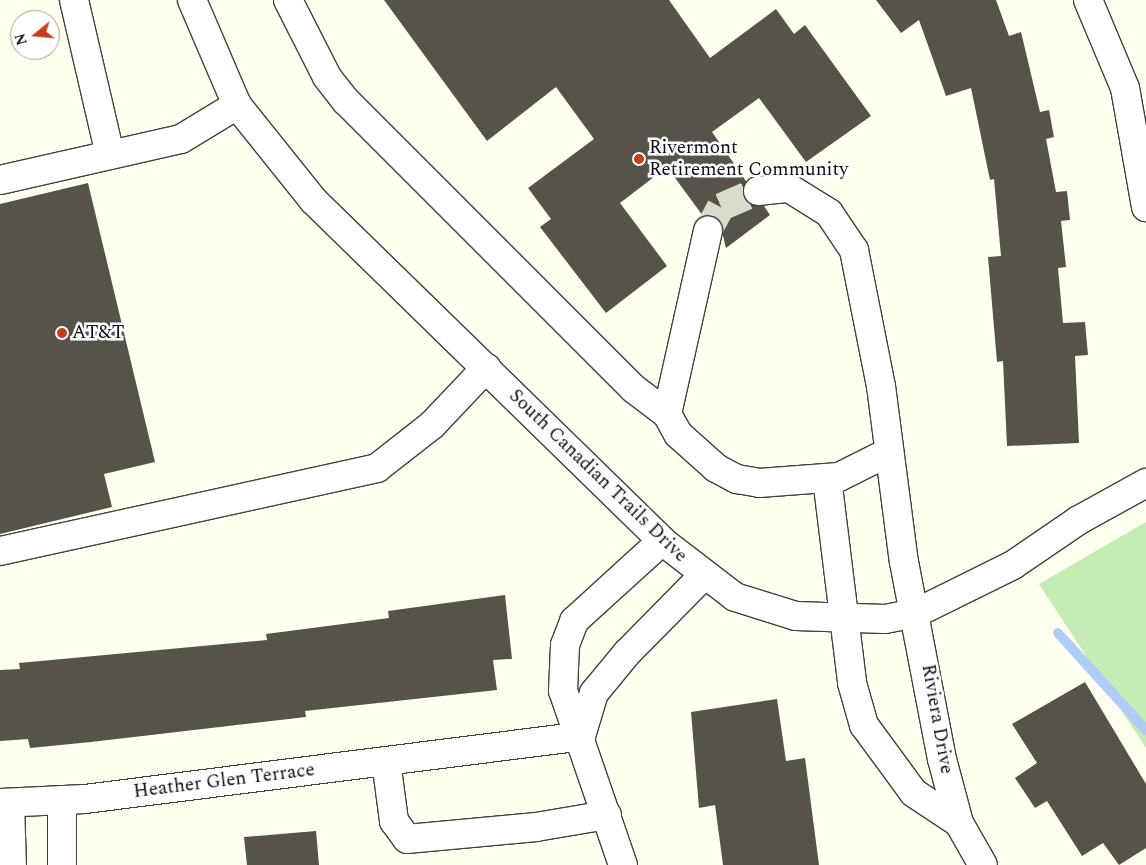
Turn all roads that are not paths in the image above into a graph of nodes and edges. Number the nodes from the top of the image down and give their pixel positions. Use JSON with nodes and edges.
{"nodes":[{"id":1,"x":74,"y":0,"type":"edge"},
{"id":2,"x":192,"y":0,"type":"edge"},
{"id":3,"x":288,"y":0,"type":"edge"},
{"id":4,"x":1088,"y":0,"type":"edge"},
{"id":5,"x":237,"y":104,"type":"junction"},
{"id":6,"x":110,"y":155,"type":"junction"},
{"id":7,"x":0,"y":180,"type":"edge"},
{"id":8,"x":758,"y":191,"type":"tunnel mouth"},
{"id":9,"x":1146,"y":207,"type":"edge"},
{"id":10,"x":708,"y":230,"type":"tunnel mouth"},
{"id":11,"x":486,"y":368,"type":"junction"},
{"id":12,"x":667,"y":414,"type":"junction"},
{"id":13,"x":889,"y":452,"type":"junction"},
{"id":14,"x":827,"y":478,"type":"junction"},
{"id":15,"x":1146,"y":483,"type":"edge"},
{"id":16,"x":662,"y":541,"type":"junction"},
{"id":17,"x":0,"y":551,"type":"edge"},
{"id":18,"x":703,"y":576,"type":"junction"},
{"id":19,"x":916,"y":613,"type":"junction"},
{"id":20,"x":847,"y":619,"type":"junction"},
{"id":21,"x":581,"y":736,"type":"junction"},
{"id":22,"x":386,"y":761,"type":"junction"},
{"id":23,"x":62,"y":800,"type":"junction"},
{"id":24,"x":5,"y":803,"type":"edge"},
{"id":25,"x":607,"y":815,"type":"junction"},
{"id":26,"x":960,"y":823,"type":"junction"},
{"id":27,"x":12,"y":865,"type":"edge"},
{"id":28,"x":62,"y":865,"type":"edge"},
{"id":29,"x":623,"y":865,"type":"edge"},
{"id":30,"x":983,"y":865,"type":"edge"}],
"edges":[{"from":1,"to":6,"type":"street"},
{"from":2,"to":5,"type":"street","name":"South Canadian Trails Drive"},
{"from":3,"to":12,"type":"street"},
{"from":4,"to":9,"type":"street"},
{"from":5,"to":6,"type":"street"},
{"from":5,"to":11,"type":"street","name":"South Canadian Trails Drive"},
{"from":6,"to":7,"type":"street"},
{"from":8,"to":13,"type":"street","name":"Riviera Drive"},
{"from":10,"to":12,"type":"street"},
{"from":11,"to":16,"type":"street","name":"South Canadian Trails Drive"},
{"from":11,"to":17,"type":"street"},
{"from":12,"to":14,"type":"street"},
{"from":13,"to":14,"type":"street"},
{"from":13,"to":19,"type":"street","name":"Riviera Drive"},
{"from":14,"to":20,"type":"street","name":"Riviera Drive"},
{"from":15,"to":19,"type":"street","name":"South Canadian Trails Drive"},
{"from":16,"to":18,"type":"street","name":"South Canadian Trails Drive"},
{"from":16,"to":21,"type":"street"},
{"from":18,"to":20,"type":"street","name":"South Canadian Trails Drive"},
{"from":18,"to":21,"type":"street"},
{"from":19,"to":20,"type":"street","name":"South Canadian Trails Drive"},
{"from":19,"to":26,"type":"street","name":"Riviera Drive"},
{"from":20,"to":26,"type":"street","name":"Riviera Drive"},
{"from":21,"to":22,"type":"street","name":"Heather Glen Terrace"},
{"from":21,"to":25,"type":"street"},
{"from":22,"to":23,"type":"street","name":"Heather Glen Terrace"},
{"from":22,"to":25,"type":"street"},
{"from":23,"to":24,"type":"street","name":"Heather Glen Terrace"},
{"from":23,"to":28,"type":"street"},
{"from":24,"to":27,"type":"street","name":"Heather Glen Terrace"},
{"from":25,"to":29,"type":"street"},
{"from":26,"to":30,"type":"street","name":"Riviera Drive"}]}
